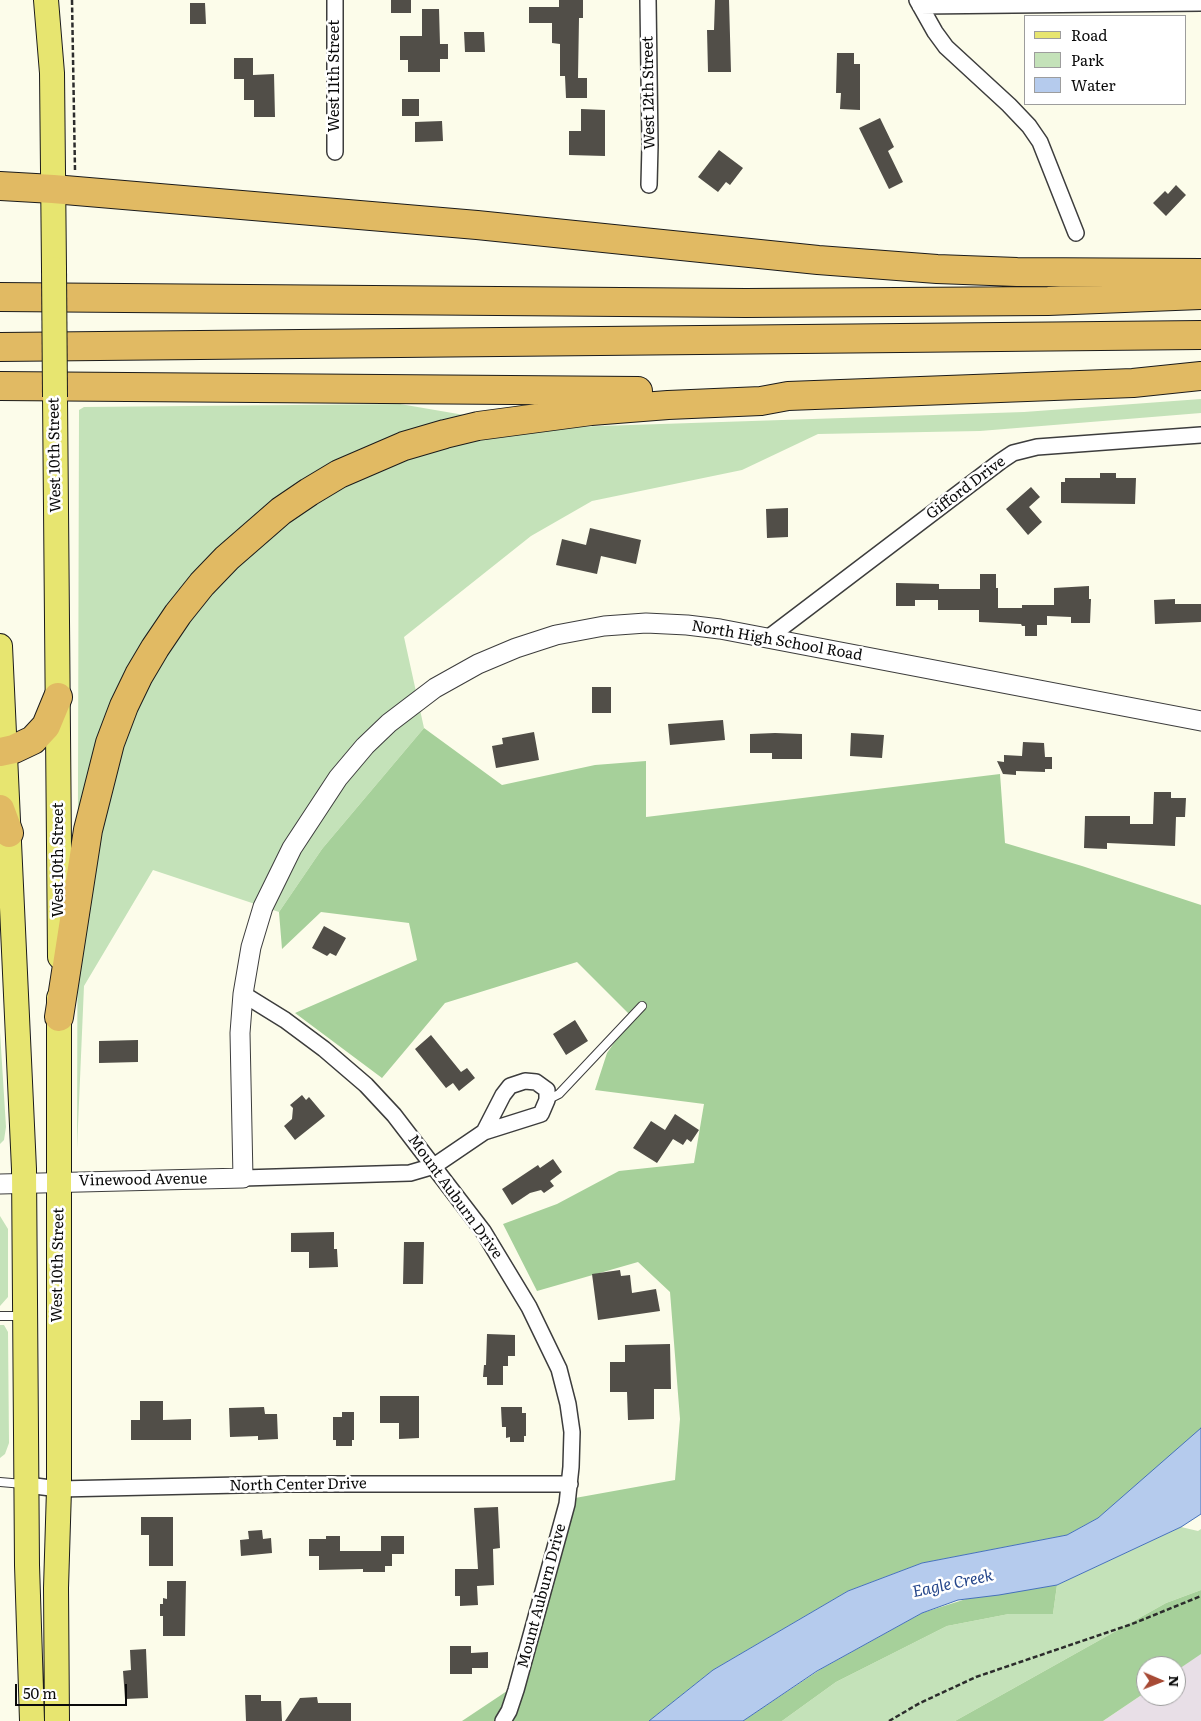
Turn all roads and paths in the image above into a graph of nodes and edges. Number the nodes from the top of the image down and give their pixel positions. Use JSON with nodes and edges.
{"nodes":[{"id":1,"x":46,"y":0,"type":"edge"},
{"id":2,"x":72,"y":0,"type":"edge"},
{"id":3,"x":335,"y":0,"type":"edge"},
{"id":4,"x":648,"y":0,"type":"edge"},
{"id":5,"x":918,"y":3,"type":"edge"},
{"id":6,"x":1201,"y":3,"type":"edge"},
{"id":7,"x":336,"y":152,"type":"dead end"},
{"id":8,"x":75,"y":156,"type":"dead end"},
{"id":9,"x":649,"y":185,"type":"dead end"},
{"id":10,"x":0,"y":186,"type":"edge"},
{"id":11,"x":53,"y":189,"type":"junction"},
{"id":12,"x":1076,"y":233,"type":"dead end"},
{"id":13,"x":1201,"y":273,"type":"edge"},
{"id":14,"x":1201,"y":295,"type":"edge"},
{"id":15,"x":0,"y":297,"type":"edge"},
{"id":16,"x":1201,"y":334,"type":"edge"},
{"id":17,"x":0,"y":347,"type":"edge"},
{"id":18,"x":1201,"y":376,"type":"edge"},
{"id":19,"x":0,"y":386,"type":"edge"},
{"id":20,"x":788,"y":396,"type":"junction"},
{"id":21,"x":1201,"y":436,"type":"edge"},
{"id":22,"x":768,"y":638,"type":"junction"},
{"id":23,"x":0,"y":646,"type":"edge"},
{"id":24,"x":58,"y":697,"type":"junction"},
{"id":25,"x":1201,"y":721,"type":"edge"},
{"id":26,"x":3,"y":751,"type":"edge"},
{"id":27,"x":5,"y":821,"type":"edge"},
{"id":28,"x":243,"y":994,"type":"junction"},
{"id":29,"x":642,"y":1006,"type":"dead end"},
{"id":30,"x":58,"y":1017,"type":"junction"},
{"id":31,"x":547,"y":1100,"type":"junction"},
{"id":32,"x":484,"y":1132,"type":"junction"},
{"id":33,"x":434,"y":1166,"type":"junction"},
{"id":34,"x":243,"y":1178,"type":"junction"},
{"id":35,"x":42,"y":1182,"type":"junction"},
{"id":36,"x":0,"y":1184,"type":"edge"},
{"id":37,"x":0,"y":1316,"type":"edge"},
{"id":38,"x":26,"y":1316,"type":"junction"},
{"id":39,"x":0,"y":1482,"type":"edge"},
{"id":40,"x":570,"y":1484,"type":"junction"},
{"id":41,"x":27,"y":1485,"type":"junction"},
{"id":42,"x":58,"y":1489,"type":"junction"},
{"id":43,"x":1201,"y":1596,"type":"edge"},
{"id":44,"x":32,"y":1721,"type":"edge"},
{"id":45,"x":57,"y":1721,"type":"edge"},
{"id":46,"x":503,"y":1721,"type":"edge"},
{"id":47,"x":889,"y":1721,"type":"edge"}],
"edges":[{"from":1,"to":11,"type":"main road","name":"West 10th Street"},
{"from":2,"to":8,"type":"path"},
{"from":3,"to":7,"type":"street","name":"West 11th Street"},
{"from":4,"to":9,"type":"street","name":"West 12th Street"},
{"from":5,"to":6,"type":"street"},
{"from":5,"to":12,"type":"street"},
{"from":10,"to":11,"type":"highway"},
{"from":11,"to":13,"type":"highway"},
{"from":11,"to":24,"type":"main road","name":"West 10th Street","bridge":true},
{"from":14,"to":15,"type":"highway"},
{"from":16,"to":17,"type":"highway"},
{"from":18,"to":20,"type":"highway"},
{"from":19,"to":20,"type":"highway"},
{"from":20,"to":30,"type":"highway"},
{"from":21,"to":22,"type":"street","name":"Gifford Drive"},
{"from":22,"to":25,"type":"street","name":"North High School Road"},
{"from":22,"to":28,"type":"street","name":"North High School Road"},
{"from":23,"to":26,"type":"main road","name":"West 10th Street"},
{"from":24,"to":26,"type":"highway"},
{"from":24,"to":30,"type":"main road","name":"West 10th Street"},
{"from":26,"to":27,"type":"main road","name":"West 10th Street"},
{"from":27,"to":35,"type":"main road","name":"West 10th Street"},
{"from":28,"to":33,"type":"street","name":"Mount Auburn Drive"},
{"from":28,"to":34,"type":"street","name":"North High School Road"},
{"from":29,"to":31,"type":"lane"},
{"from":30,"to":35,"type":"main road","name":"West 10th Street"},
{"from":31,"to":32,"type":"street"},
{"from":31,"to":32,"type":"street"},
{"from":32,"to":33,"type":"street"},
{"from":33,"to":34,"type":"street"},
{"from":33,"to":40,"type":"street","name":"Mount Auburn Drive"},
{"from":34,"to":35,"type":"street","name":"Vinewood Avenue"},
{"from":35,"to":36,"type":"street","name":"Vinewood Avenue"},
{"from":35,"to":38,"type":"main road","name":"West 10th Street"},
{"from":35,"to":42,"type":"main road","name":"West 10th Street"},
{"from":37,"to":38,"type":"lane"},
{"from":38,"to":41,"type":"main road","name":"West 10th Street"},
{"from":39,"to":41,"type":"lane"},
{"from":40,"to":42,"type":"street","name":"North Center Drive"},
{"from":40,"to":46,"type":"street","name":"Mount Auburn Drive"},
{"from":41,"to":42,"type":"street","name":"North Center Drive"},
{"from":41,"to":44,"type":"main road","name":"West 10th Street"},
{"from":42,"to":45,"type":"main road","name":"West 10th Street"},
{"from":43,"to":47,"type":"path"}]}
